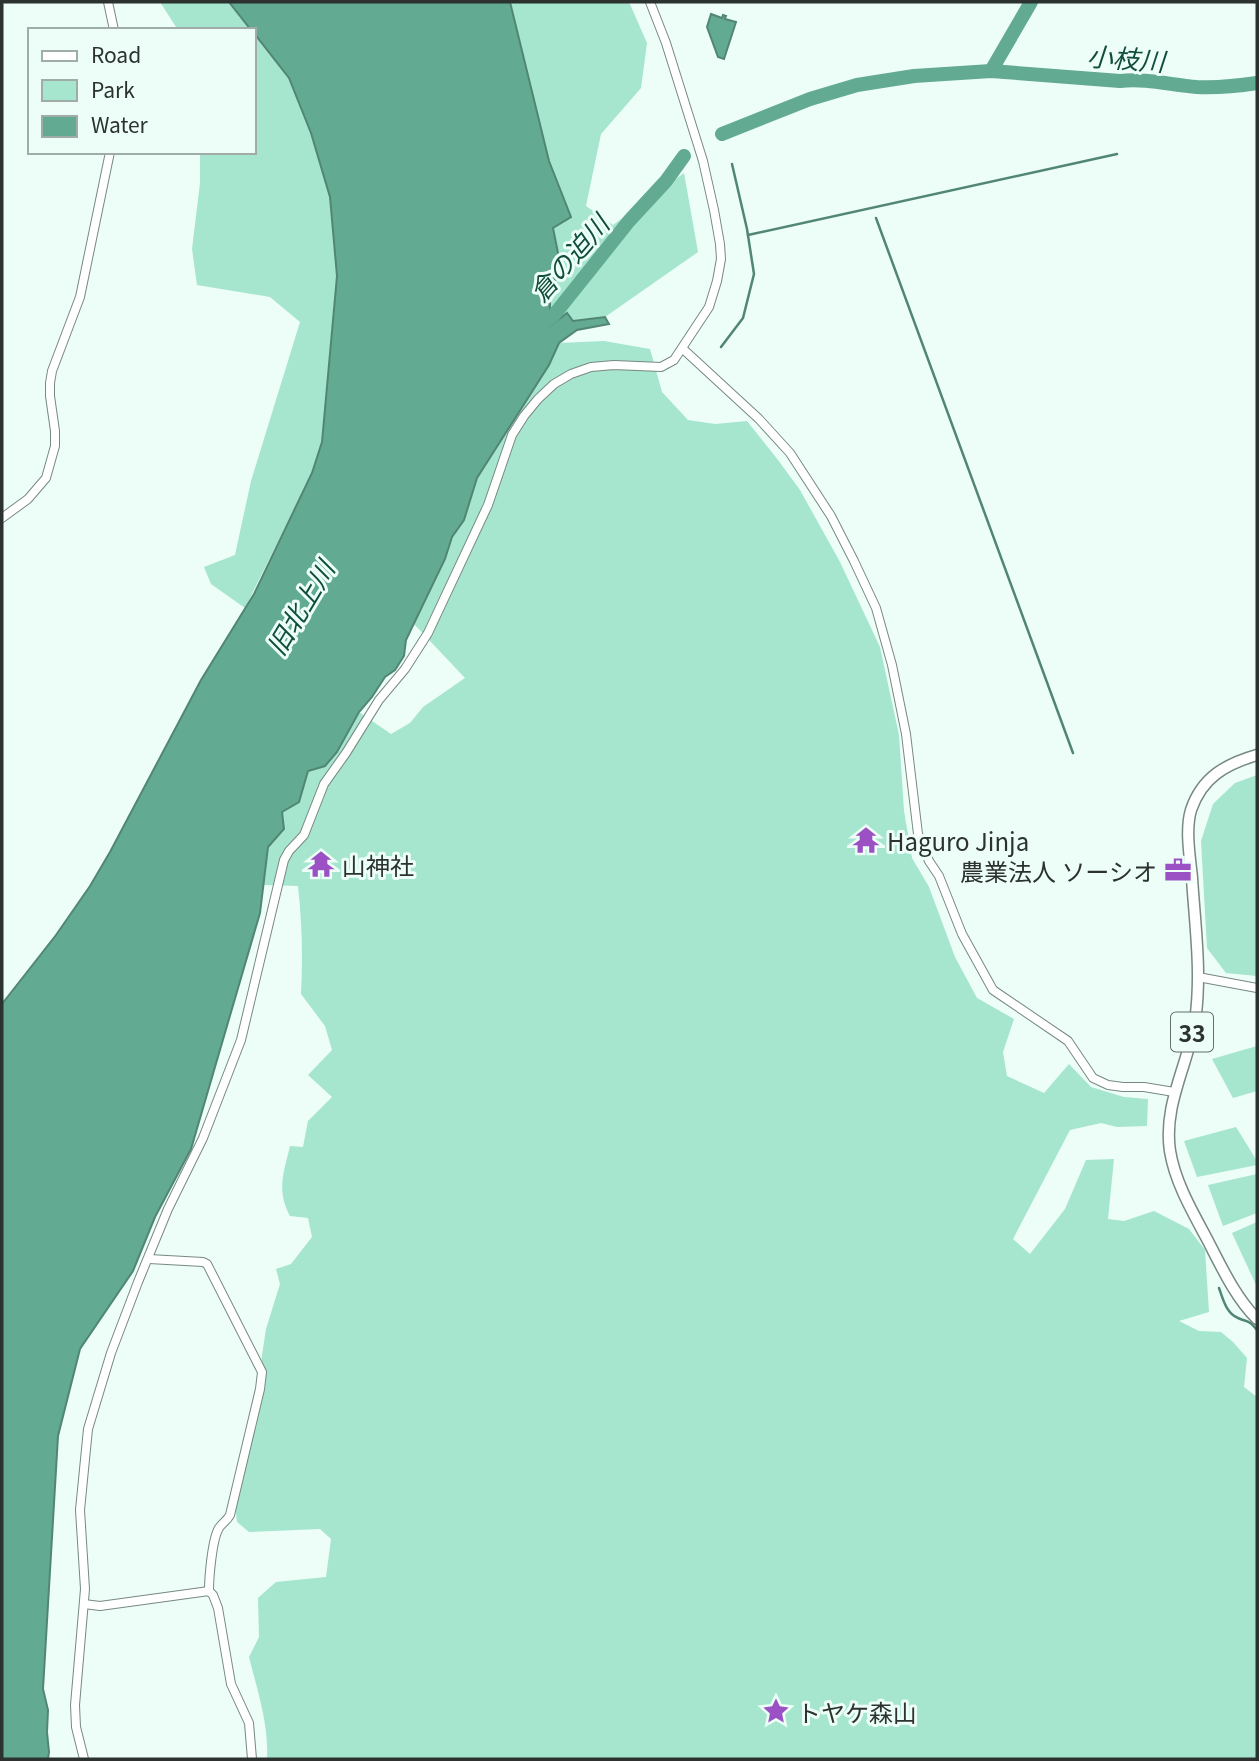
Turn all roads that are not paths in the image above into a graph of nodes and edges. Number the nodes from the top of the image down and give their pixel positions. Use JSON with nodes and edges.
{"nodes":[{"id":1,"x":108,"y":2,"type":"edge"},
{"id":2,"x":650,"y":2,"type":"edge"},
{"id":3,"x":114,"y":28,"type":"edge"},
{"id":4,"x":110,"y":154,"type":"edge"},
{"id":5,"x":683,"y":349,"type":"junction"},
{"id":6,"x":2,"y":518,"type":"edge"},
{"id":7,"x":1257,"y":755,"type":"edge"},
{"id":8,"x":1198,"y":977,"type":"junction"},
{"id":9,"x":1257,"y":988,"type":"edge"},
{"id":10,"x":1174,"y":1092,"type":"junction"},
{"id":11,"x":149,"y":1259,"type":"junction"},
{"id":12,"x":1257,"y":1319,"type":"edge"},
{"id":13,"x":209,"y":1591,"type":"junction"},
{"id":14,"x":84,"y":1605,"type":"junction"},
{"id":15,"x":84,"y":1759,"type":"edge"},
{"id":16,"x":252,"y":1759,"type":"edge"}],
"edges":[{"from":1,"to":3,"type":"street"},
{"from":2,"to":5,"type":"street"},
{"from":4,"to":6,"type":"street"},
{"from":5,"to":10,"type":"street"},
{"from":5,"to":11,"type":"street"},
{"from":7,"to":8,"type":"main road","number":"33"},
{"from":8,"to":9,"type":"street"},
{"from":8,"to":10,"type":"main road","number":"33"},
{"from":10,"to":12,"type":"main road","number":"33"},
{"from":11,"to":13,"type":"street"},
{"from":11,"to":14,"type":"street"},
{"from":13,"to":14,"type":"street"},
{"from":13,"to":16,"type":"street"},
{"from":14,"to":15,"type":"street"}]}
